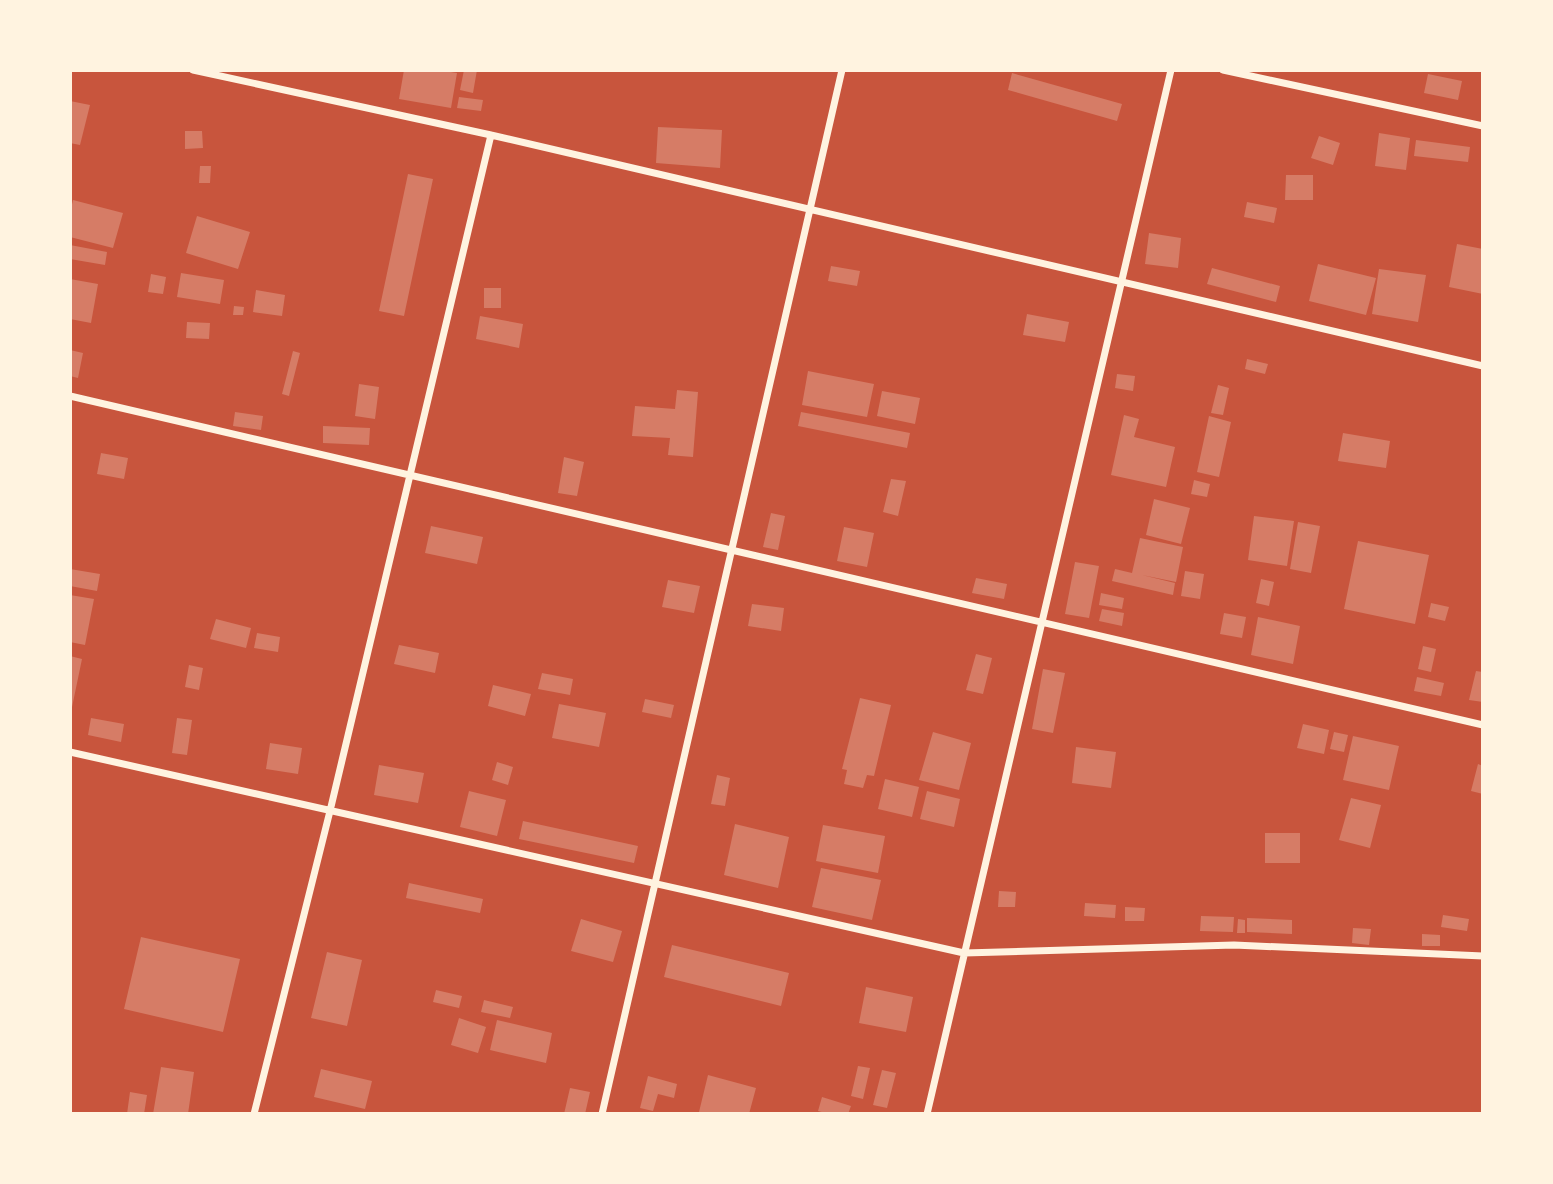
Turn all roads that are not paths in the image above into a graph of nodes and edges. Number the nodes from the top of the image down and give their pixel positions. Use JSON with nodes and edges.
{"nodes":[{"id":1,"x":193,"y":70,"type":"edge"},
{"id":2,"x":842,"y":70,"type":"edge"},
{"id":3,"x":1171,"y":70,"type":"edge"},
{"id":4,"x":1223,"y":70,"type":"edge"},
{"id":5,"x":1483,"y":126,"type":"edge"},
{"id":6,"x":491,"y":135,"type":"junction"},
{"id":7,"x":811,"y":210,"type":"junction"},
{"id":8,"x":1121,"y":282,"type":"junction"},
{"id":9,"x":1483,"y":366,"type":"edge"},
{"id":10,"x":70,"y":396,"type":"edge"},
{"id":11,"x":410,"y":475,"type":"junction"},
{"id":12,"x":732,"y":550,"type":"junction"},
{"id":13,"x":1042,"y":622,"type":"junction"},
{"id":14,"x":1483,"y":725,"type":"edge"},
{"id":15,"x":70,"y":752,"type":"edge"},
{"id":16,"x":330,"y":811,"type":"junction"},
{"id":17,"x":655,"y":884,"type":"junction"},
{"id":18,"x":964,"y":953,"type":"junction"},
{"id":19,"x":1483,"y":956,"type":"edge"},
{"id":20,"x":254,"y":1114,"type":"edge"},
{"id":21,"x":602,"y":1114,"type":"edge"},
{"id":22,"x":927,"y":1114,"type":"edge"}],
"edges":[{"from":1,"to":6,"type":"street"},
{"from":2,"to":7,"type":"street"},
{"from":3,"to":8,"type":"street"},
{"from":4,"to":5,"type":"street"},
{"from":6,"to":7,"type":"street"},
{"from":6,"to":11,"type":"street"},
{"from":7,"to":8,"type":"street"},
{"from":7,"to":12,"type":"street"},
{"from":8,"to":9,"type":"street"},
{"from":8,"to":13,"type":"street"},
{"from":10,"to":11,"type":"street"},
{"from":11,"to":12,"type":"street"},
{"from":11,"to":16,"type":"street"},
{"from":12,"to":13,"type":"street"},
{"from":12,"to":17,"type":"street"},
{"from":13,"to":14,"type":"street"},
{"from":13,"to":18,"type":"street"},
{"from":15,"to":16,"type":"street"},
{"from":16,"to":17,"type":"street"},
{"from":16,"to":20,"type":"street"},
{"from":17,"to":18,"type":"street"},
{"from":17,"to":21,"type":"street"},
{"from":18,"to":19,"type":"street"},
{"from":18,"to":22,"type":"street"}]}
